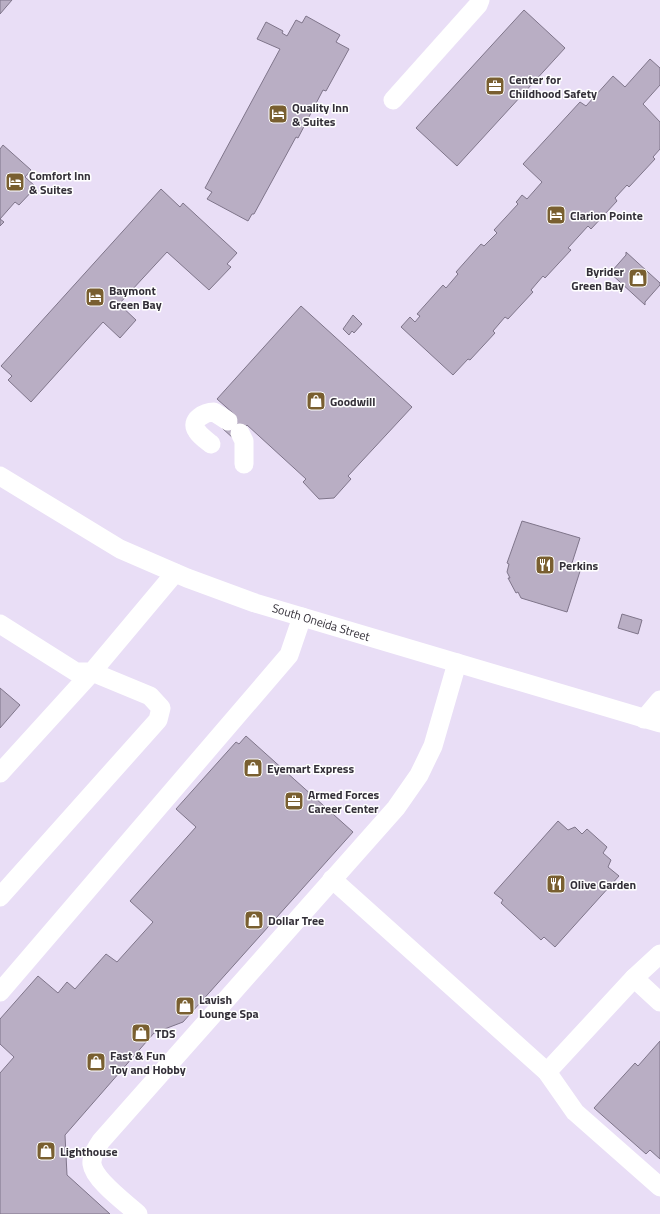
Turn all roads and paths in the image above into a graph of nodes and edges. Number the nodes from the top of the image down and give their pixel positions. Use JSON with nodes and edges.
{"nodes":[{"id":1,"x":480,"y":0,"type":"edge"},
{"id":2,"x":393,"y":100,"type":"dead end"},
{"id":3,"x":211,"y":444,"type":"dead end"},
{"id":4,"x":244,"y":464,"type":"dead end"},
{"id":5,"x":3,"y":483,"type":"edge"},
{"id":6,"x":175,"y":573,"type":"junction"},
{"id":7,"x":302,"y":617,"type":"junction"},
{"id":8,"x":0,"y":624,"type":"edge"},
{"id":9,"x":457,"y":663,"type":"junction"},
{"id":10,"x":92,"y":672,"type":"junction"},
{"id":11,"x":660,"y":700,"type":"edge"},
{"id":12,"x":652,"y":721,"type":"edge"},
{"id":13,"x":0,"y":773,"type":"edge"},
{"id":14,"x":332,"y":879,"type":"junction"},
{"id":15,"x":0,"y":897,"type":"edge"},
{"id":16,"x":660,"y":954,"type":"edge"},
{"id":17,"x":634,"y":978,"type":"junction"},
{"id":18,"x":0,"y":992,"type":"edge"},
{"id":19,"x":660,"y":1002,"type":"edge"},
{"id":20,"x":547,"y":1072,"type":"junction"},
{"id":21,"x":660,"y":1187,"type":"edge"},
{"id":22,"x":138,"y":1214,"type":"edge"}],
"edges":[{"from":1,"to":2,"type":"street"},
{"from":3,"to":4,"type":"street"},
{"from":5,"to":6,"type":"street","name":"South Oneida Street"},
{"from":6,"to":7,"type":"street","name":"South Oneida Street"},
{"from":6,"to":10,"type":"street"},
{"from":7,"to":9,"type":"street","name":"South Oneida Street"},
{"from":7,"to":18,"type":"street"},
{"from":8,"to":10,"type":"street"},
{"from":9,"to":12,"type":"street","name":"South Oneida Street"},
{"from":9,"to":14,"type":"street"},
{"from":10,"to":13,"type":"street"},
{"from":10,"to":15,"type":"street"},
{"from":11,"to":12,"type":"street"},
{"from":14,"to":20,"type":"street"},
{"from":14,"to":22,"type":"street"},
{"from":16,"to":17,"type":"street"},
{"from":17,"to":19,"type":"street"},
{"from":17,"to":20,"type":"street"},
{"from":20,"to":21,"type":"street"}]}
